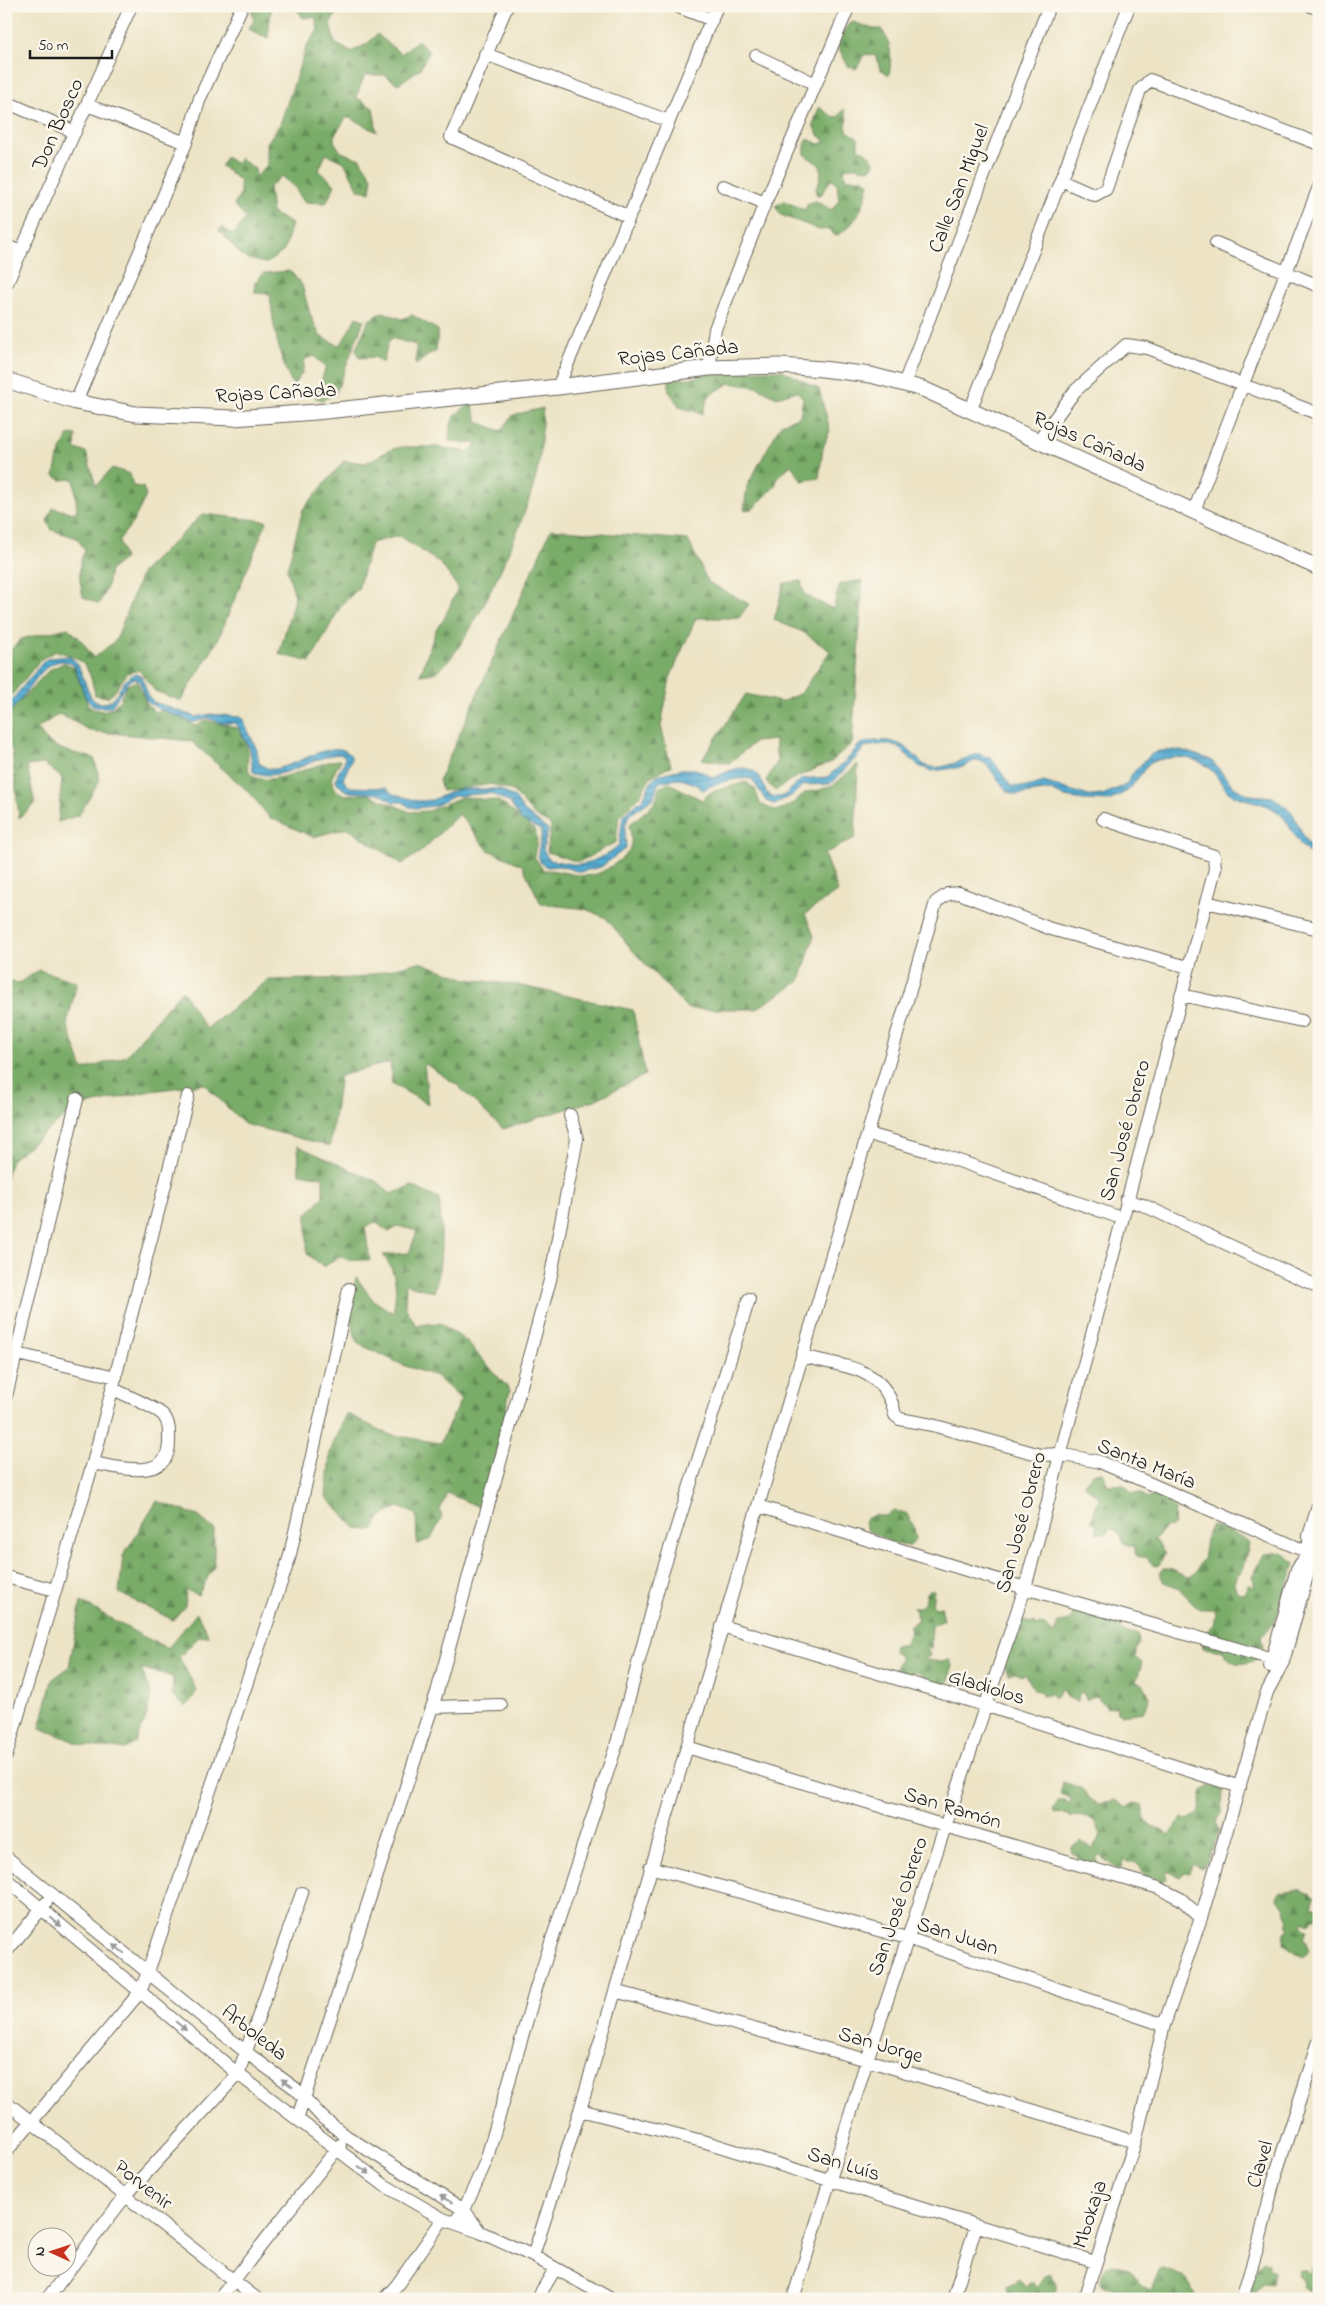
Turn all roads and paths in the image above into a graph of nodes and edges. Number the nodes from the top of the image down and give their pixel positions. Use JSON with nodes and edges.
{"nodes":[{"id":1,"x":131,"y":6,"type":"edge"},
{"id":2,"x":242,"y":6,"type":"edge"},
{"id":3,"x":507,"y":6,"type":"edge"},
{"id":4,"x":676,"y":6,"type":"edge"},
{"id":5,"x":717,"y":6,"type":"edge"},
{"id":6,"x":849,"y":6,"type":"edge"},
{"id":7,"x":1049,"y":6,"type":"edge"},
{"id":8,"x":1129,"y":6,"type":"edge"},
{"id":9,"x":1311,"y":6,"type":"edge"},
{"id":10,"x":1319,"y":9,"type":"edge"},
{"id":11,"x":712,"y":20,"type":"junction"},
{"id":12,"x":485,"y":54,"type":"junction"},
{"id":13,"x":756,"y":56,"type":"dead end"},
{"id":14,"x":816,"y":84,"type":"junction"},
{"id":15,"x":6,"y":102,"type":"edge"},
{"id":16,"x":87,"y":105,"type":"junction"},
{"id":17,"x":669,"y":121,"type":"junction"},
{"id":18,"x":75,"y":132,"type":"junction"},
{"id":19,"x":186,"y":143,"type":"junction"},
{"id":20,"x":1319,"y":144,"type":"edge"},
{"id":21,"x":1060,"y":180,"type":"junction"},
{"id":22,"x":723,"y":186,"type":"dead end"},
{"id":23,"x":1319,"y":187,"type":"edge"},
{"id":24,"x":765,"y":203,"type":"junction"},
{"id":25,"x":629,"y":217,"type":"junction"},
{"id":26,"x":1216,"y":243,"type":"dead end"},
{"id":27,"x":6,"y":245,"type":"edge"},
{"id":28,"x":21,"y":253,"type":"junction"},
{"id":29,"x":1286,"y":273,"type":"junction"},
{"id":30,"x":6,"y":285,"type":"edge"},
{"id":31,"x":1319,"y":286,"type":"edge"},
{"id":32,"x":709,"y":368,"type":"junction"},
{"id":33,"x":6,"y":380,"type":"edge"},
{"id":34,"x":904,"y":384,"type":"junction"},
{"id":35,"x":1243,"y":385,"type":"junction"},
{"id":36,"x":558,"y":387,"type":"junction"},
{"id":37,"x":76,"y":402,"type":"junction"},
{"id":38,"x":970,"y":411,"type":"junction"},
{"id":39,"x":1319,"y":414,"type":"edge"},
{"id":40,"x":1038,"y":441,"type":"junction"},
{"id":41,"x":1194,"y":511,"type":"junction"},
{"id":42,"x":1319,"y":568,"type":"edge"},
{"id":43,"x":1103,"y":819,"type":"dead end"},
{"id":44,"x":1206,"y":902,"type":"junction"},
{"id":45,"x":1319,"y":929,"type":"edge"},
{"id":46,"x":1188,"y":967,"type":"junction"},
{"id":47,"x":1181,"y":995,"type":"junction"},
{"id":48,"x":1302,"y":1022,"type":"dead end"},
{"id":49,"x":188,"y":1096,"type":"dead end"},
{"id":50,"x":77,"y":1099,"type":"dead end"},
{"id":51,"x":570,"y":1115,"type":"dead end"},
{"id":52,"x":868,"y":1134,"type":"junction"},
{"id":53,"x":1126,"y":1200,"type":"junction"},
{"id":54,"x":1121,"y":1218,"type":"junction"},
{"id":55,"x":1319,"y":1287,"type":"edge"},
{"id":56,"x":348,"y":1289,"type":"dead end"},
{"id":57,"x":749,"y":1299,"type":"dead end"},
{"id":58,"x":16,"y":1354,"type":"junction"},
{"id":59,"x":802,"y":1356,"type":"junction"},
{"id":60,"x":114,"y":1383,"type":"junction"},
{"id":61,"x":6,"y":1396,"type":"edge"},
{"id":62,"x":1059,"y":1454,"type":"junction"},
{"id":63,"x":93,"y":1463,"type":"junction"},
{"id":64,"x":1319,"y":1503,"type":"edge"},
{"id":65,"x":758,"y":1506,"type":"junction"},
{"id":66,"x":1313,"y":1555,"type":"edge"},
{"id":67,"x":6,"y":1577,"type":"edge"},
{"id":68,"x":1025,"y":1588,"type":"junction"},
{"id":69,"x":56,"y":1590,"type":"junction"},
{"id":70,"x":722,"y":1626,"type":"junction"},
{"id":71,"x":1277,"y":1660,"type":"junction"},
{"id":72,"x":501,"y":1705,"type":"dead end"},
{"id":73,"x":984,"y":1705,"type":"junction"},
{"id":74,"x":432,"y":1706,"type":"junction"},
{"id":75,"x":687,"y":1747,"type":"junction"},
{"id":76,"x":6,"y":1756,"type":"edge"},
{"id":77,"x":1240,"y":1786,"type":"junction"},
{"id":78,"x":945,"y":1826,"type":"junction"},
{"id":79,"x":6,"y":1857,"type":"edge"},
{"id":80,"x":650,"y":1867,"type":"junction"},
{"id":81,"x":6,"y":1879,"type":"edge"},
{"id":82,"x":302,"y":1893,"type":"dead end"},
{"id":83,"x":52,"y":1895,"type":"junction"},
{"id":84,"x":41,"y":1909,"type":"junction"},
{"id":85,"x":1201,"y":1918,"type":"junction"},
{"id":86,"x":907,"y":1938,"type":"junction"},
{"id":87,"x":6,"y":1952,"type":"edge"},
{"id":88,"x":148,"y":1972,"type":"junction"},
{"id":89,"x":614,"y":1991,"type":"junction"},
{"id":90,"x":140,"y":1992,"type":"junction"},
{"id":91,"x":1164,"y":2025,"type":"junction"},
{"id":92,"x":1319,"y":2041,"type":"edge"},
{"id":93,"x":247,"y":2053,"type":"junction"},
{"id":94,"x":867,"y":2060,"type":"junction"},
{"id":95,"x":238,"y":2074,"type":"junction"},
{"id":96,"x":304,"y":2098,"type":"junction"},
{"id":97,"x":6,"y":2102,"type":"edge"},
{"id":98,"x":580,"y":2110,"type":"junction"},
{"id":99,"x":298,"y":2117,"type":"junction"},
{"id":100,"x":30,"y":2121,"type":"junction"},
{"id":101,"x":346,"y":2136,"type":"junction"},
{"id":102,"x":1134,"y":2142,"type":"junction"},
{"id":103,"x":336,"y":2150,"type":"junction"},
{"id":104,"x":6,"y":2152,"type":"edge"},
{"id":105,"x":830,"y":2179,"type":"junction"},
{"id":106,"x":126,"y":2195,"type":"junction"},
{"id":107,"x":464,"y":2210,"type":"junction"},
{"id":108,"x":449,"y":2221,"type":"junction"},
{"id":109,"x":976,"y":2226,"type":"junction"},
{"id":110,"x":480,"y":2232,"type":"junction"},
{"id":111,"x":533,"y":2256,"type":"junction"},
{"id":112,"x":1095,"y":2262,"type":"junction"},
{"id":113,"x":555,"y":2269,"type":"junction"},
{"id":114,"x":234,"y":2280,"type":"junction"},
{"id":115,"x":47,"y":2299,"type":"edge"},
{"id":116,"x":219,"y":2299,"type":"edge"},
{"id":117,"x":257,"y":2299,"type":"edge"},
{"id":118,"x":384,"y":2299,"type":"edge"},
{"id":119,"x":537,"y":2299,"type":"edge"},
{"id":120,"x":611,"y":2299,"type":"edge"},
{"id":121,"x":793,"y":2299,"type":"edge"},
{"id":122,"x":953,"y":2299,"type":"edge"},
{"id":123,"x":1084,"y":2299,"type":"edge"},
{"id":124,"x":1242,"y":2299,"type":"edge"}],
"edges":[{"from":1,"to":16,"type":"street","name":"Don Bosco"},
{"from":2,"to":19,"type":"street"},
{"from":3,"to":12,"type":"street"},
{"from":4,"to":11,"type":"street"},
{"from":5,"to":11,"type":"street"},
{"from":6,"to":14,"type":"street"},
{"from":7,"to":34,"type":"street","name":"Calle San Miguel"},
{"from":8,"to":21,"type":"street"},
{"from":9,"to":10,"type":"street"},
{"from":11,"to":17,"type":"street"},
{"from":12,"to":17,"type":"street"},
{"from":12,"to":25,"type":"street"},
{"from":13,"to":14,"type":"street"},
{"from":14,"to":24,"type":"street"},
{"from":15,"to":18,"type":"street"},
{"from":16,"to":18,"type":"street","name":"Don Bosco"},
{"from":16,"to":19,"type":"street"},
{"from":17,"to":25,"type":"street"},
{"from":18,"to":28,"type":"street","name":"Don Bosco"},
{"from":19,"to":37,"type":"street"},
{"from":20,"to":21,"type":"street"},
{"from":21,"to":38,"type":"street"},
{"from":22,"to":24,"type":"street"},
{"from":23,"to":29,"type":"street"},
{"from":24,"to":32,"type":"street"},
{"from":25,"to":36,"type":"street"},
{"from":26,"to":29,"type":"street"},
{"from":27,"to":28,"type":"street"},
{"from":28,"to":30,"type":"street","name":"Don Bosco"},
{"from":29,"to":31,"type":"street"},
{"from":29,"to":35,"type":"street"},
{"from":32,"to":34,"type":"main road","name":"Rojas Cañada"},
{"from":32,"to":36,"type":"main road","name":"Rojas Cañada"},
{"from":33,"to":37,"type":"main road","name":"Rojas Cañada"},
{"from":34,"to":38,"type":"main road","name":"Rojas Cañada"},
{"from":35,"to":39,"type":"street"},
{"from":35,"to":40,"type":"street"},
{"from":35,"to":41,"type":"street"},
{"from":36,"to":37,"type":"main road","name":"Rojas Cañada"},
{"from":38,"to":40,"type":"main road","name":"Rojas Cañada"},
{"from":40,"to":41,"type":"main road","name":"Rojas Cañada"},
{"from":41,"to":42,"type":"main road","name":"Rojas Cañada"},
{"from":43,"to":44,"type":"street","name":"San José Obrero"},
{"from":44,"to":45,"type":"street"},
{"from":44,"to":46,"type":"street","name":"San José Obrero"},
{"from":46,"to":47,"type":"street","name":"San José Obrero"},
{"from":46,"to":52,"type":"street"},
{"from":47,"to":48,"type":"street"},
{"from":47,"to":53,"type":"street","name":"San José Obrero"},
{"from":49,"to":60,"type":"street"},
{"from":50,"to":58,"type":"street"},
{"from":51,"to":74,"type":"street"},
{"from":52,"to":54,"type":"street"},
{"from":52,"to":59,"type":"street"},
{"from":53,"to":54,"type":"street","name":"San José Obrero"},
{"from":53,"to":55,"type":"street"},
{"from":54,"to":62,"type":"street","name":"San José Obrero"},
{"from":56,"to":88,"type":"street"},
{"from":57,"to":107,"type":"street"},
{"from":58,"to":60,"type":"street"},
{"from":58,"to":61,"type":"street"},
{"from":59,"to":62,"type":"street","name":"Santa María"},
{"from":59,"to":65,"type":"street"},
{"from":60,"to":63,"type":"street"},
{"from":60,"to":63,"type":"street"},
{"from":62,"to":66,"type":"street","name":"Santa María"},
{"from":62,"to":68,"type":"street","name":"San José Obrero"},
{"from":63,"to":69,"type":"street"},
{"from":64,"to":66,"type":"street","name":"Mbokaja"},
{"from":65,"to":68,"type":"street"},
{"from":65,"to":70,"type":"street"},
{"from":66,"to":71,"type":"street","name":"Mbokaja"},
{"from":67,"to":69,"type":"street"},
{"from":68,"to":71,"type":"street"},
{"from":68,"to":73,"type":"street","name":"San José Obrero"},
{"from":69,"to":76,"type":"street"},
{"from":70,"to":73,"type":"street","name":"Gladiolos"},
{"from":70,"to":75,"type":"street"},
{"from":71,"to":77,"type":"street","name":"Mbokaja"},
{"from":72,"to":74,"type":"street"},
{"from":73,"to":77,"type":"street","name":"Gladiolos"},
{"from":73,"to":78,"type":"street","name":"San José Obrero"},
{"from":74,"to":96,"type":"street"},
{"from":75,"to":78,"type":"street","name":"San Ramón"},
{"from":75,"to":80,"type":"street"},
{"from":77,"to":85,"type":"street","name":"Mbokaja"},
{"from":78,"to":85,"type":"street","name":"San Ramón"},
{"from":78,"to":86,"type":"street","name":"San José Obrero"},
{"from":79,"to":83,"type":"street","name":"Arboleda"},
{"from":80,"to":86,"type":"street","name":"San Juan"},
{"from":80,"to":89,"type":"street"},
{"from":81,"to":84,"type":"street","name":"Arboleda"},
{"from":82,"to":93,"type":"street"},
{"from":83,"to":84,"type":"street"},
{"from":88,"to":83,"type":"street","name":"Arboleda","one_way":true},
{"from":84,"to":87,"type":"street"},
{"from":84,"to":90,"type":"street","name":"Arboleda","one_way":true},
{"from":85,"to":91,"type":"street","name":"Mbokaja"},
{"from":86,"to":91,"type":"street","name":"San Juan"},
{"from":86,"to":94,"type":"street","name":"San José Obrero"},
{"from":88,"to":90,"type":"street"},
{"from":88,"to":93,"type":"street","name":"Arboleda"},
{"from":89,"to":94,"type":"street","name":"San Jorge"},
{"from":89,"to":98,"type":"street"},
{"from":90,"to":95,"type":"street","name":"Arboleda","one_way":true},
{"from":90,"to":100,"type":"street"},
{"from":91,"to":102,"type":"street","name":"Mbokaja"},
{"from":92,"to":124,"type":"street","name":"Clavel"},
{"from":93,"to":95,"type":"street"},
{"from":96,"to":93,"type":"street","name":"Arboleda","one_way":true},
{"from":94,"to":102,"type":"street","name":"San Jorge"},
{"from":94,"to":105,"type":"street","name":"San José Obrero"},
{"from":95,"to":99,"type":"street","name":"Arboleda"},
{"from":95,"to":106,"type":"street"},
{"from":96,"to":99,"type":"street"},
{"from":96,"to":101,"type":"street","name":"Arboleda"},
{"from":97,"to":100,"type":"street","name":"Porvenir"},
{"from":98,"to":105,"type":"street","name":"San Luís"},
{"from":98,"to":111,"type":"street"},
{"from":99,"to":103,"type":"street","name":"Arboleda"},
{"from":100,"to":104,"type":"street"},
{"from":100,"to":106,"type":"street","name":"Porvenir"},
{"from":101,"to":103,"type":"street"},
{"from":107,"to":101,"type":"street","name":"Arboleda","one_way":true},
{"from":102,"to":112,"type":"street","name":"Mbokaja"},
{"from":103,"to":108,"type":"street","name":"Arboleda","one_way":true},
{"from":103,"to":114,"type":"street"},
{"from":105,"to":109,"type":"street","name":"San Luís"},
{"from":105,"to":121,"type":"street","name":"San José Obrero"},
{"from":106,"to":114,"type":"street","name":"Porvenir"},
{"from":106,"to":115,"type":"street"},
{"from":107,"to":108,"type":"street"},
{"from":107,"to":110,"type":"street","name":"Arboleda"},
{"from":108,"to":110,"type":"street","name":"Arboleda"},
{"from":108,"to":118,"type":"street"},
{"from":109,"to":112,"type":"street","name":"San Luís"},
{"from":109,"to":122,"type":"street"},
{"from":110,"to":111,"type":"street","name":"Arboleda"},
{"from":111,"to":113,"type":"street","name":"Arboleda"},
{"from":112,"to":123,"type":"street","name":"Mbokaja"},
{"from":113,"to":119,"type":"street"},
{"from":113,"to":120,"type":"street","name":"Arboleda"},
{"from":114,"to":116,"type":"street"},
{"from":114,"to":117,"type":"street","name":"Porvenir"}]}
